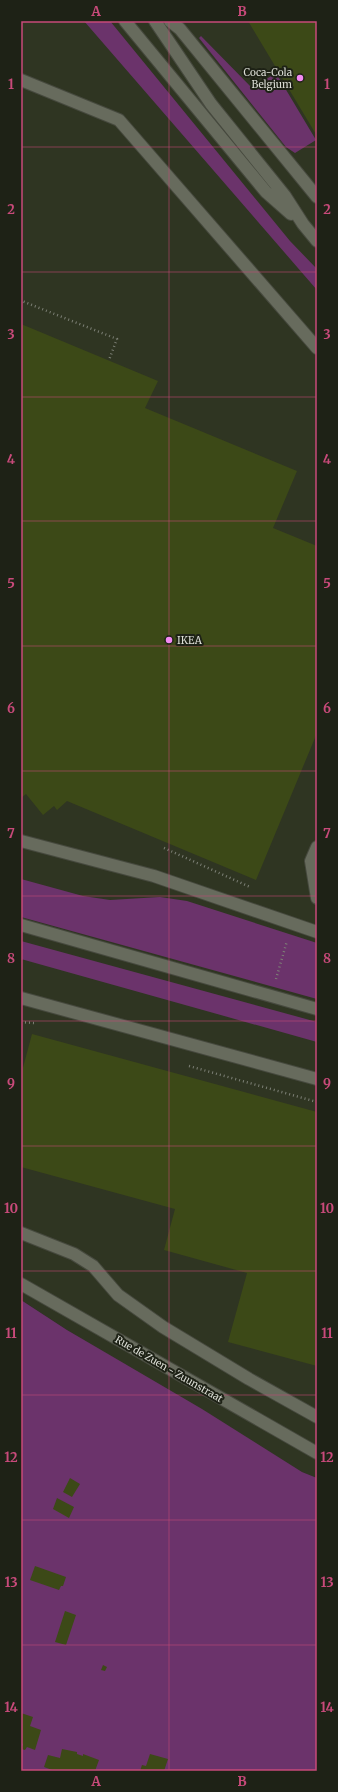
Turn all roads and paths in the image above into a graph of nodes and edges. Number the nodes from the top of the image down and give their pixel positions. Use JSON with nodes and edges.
{"nodes":[{"id":1,"x":125,"y":21,"type":"edge"},
{"id":2,"x":155,"y":21,"type":"edge"},
{"id":3,"x":170,"y":21,"type":"edge"},
{"id":4,"x":21,"y":80,"type":"edge"},
{"id":5,"x":317,"y":197,"type":"edge"},
{"id":6,"x":303,"y":224,"type":"junction"},
{"id":7,"x":317,"y":241,"type":"edge"},
{"id":8,"x":21,"y":303,"type":"edge"},
{"id":9,"x":317,"y":348,"type":"edge"},
{"id":10,"x":109,"y":360,"type":"dead end"},
{"id":11,"x":21,"y":841,"type":"edge"},
{"id":12,"x":317,"y":847,"type":"edge"},
{"id":13,"x":315,"y":879,"type":"edge"},
{"id":14,"x":317,"y":898,"type":"edge"},
{"id":15,"x":21,"y":926,"type":"edge"},
{"id":16,"x":317,"y":932,"type":"edge"},
{"id":17,"x":21,"y":998,"type":"edge"},
{"id":18,"x":317,"y":1009,"type":"edge"},
{"id":19,"x":317,"y":1079,"type":"edge"},
{"id":20,"x":21,"y":1233,"type":"edge"},
{"id":21,"x":21,"y":1284,"type":"edge"},
{"id":22,"x":317,"y":1417,"type":"edge"},
{"id":23,"x":317,"y":1453,"type":"edge"}],
"edges":[{"from":1,"to":6,"type":"street"},
{"from":2,"to":6,"type":"street"},
{"from":3,"to":5,"type":"street"},
{"from":4,"to":9,"type":"street"},
{"from":6,"to":7,"type":"street"},
{"from":8,"to":10,"type":"path"},
{"from":11,"to":16,"type":"street"},
{"from":12,"to":13,"type":"street"},
{"from":13,"to":14,"type":"street"},
{"from":15,"to":18,"type":"street"},
{"from":17,"to":19,"type":"street"},
{"from":20,"to":22,"type":"street"},
{"from":21,"to":23,"type":"street","name":"Rue de Zuen - Zuunstraat"}]}
